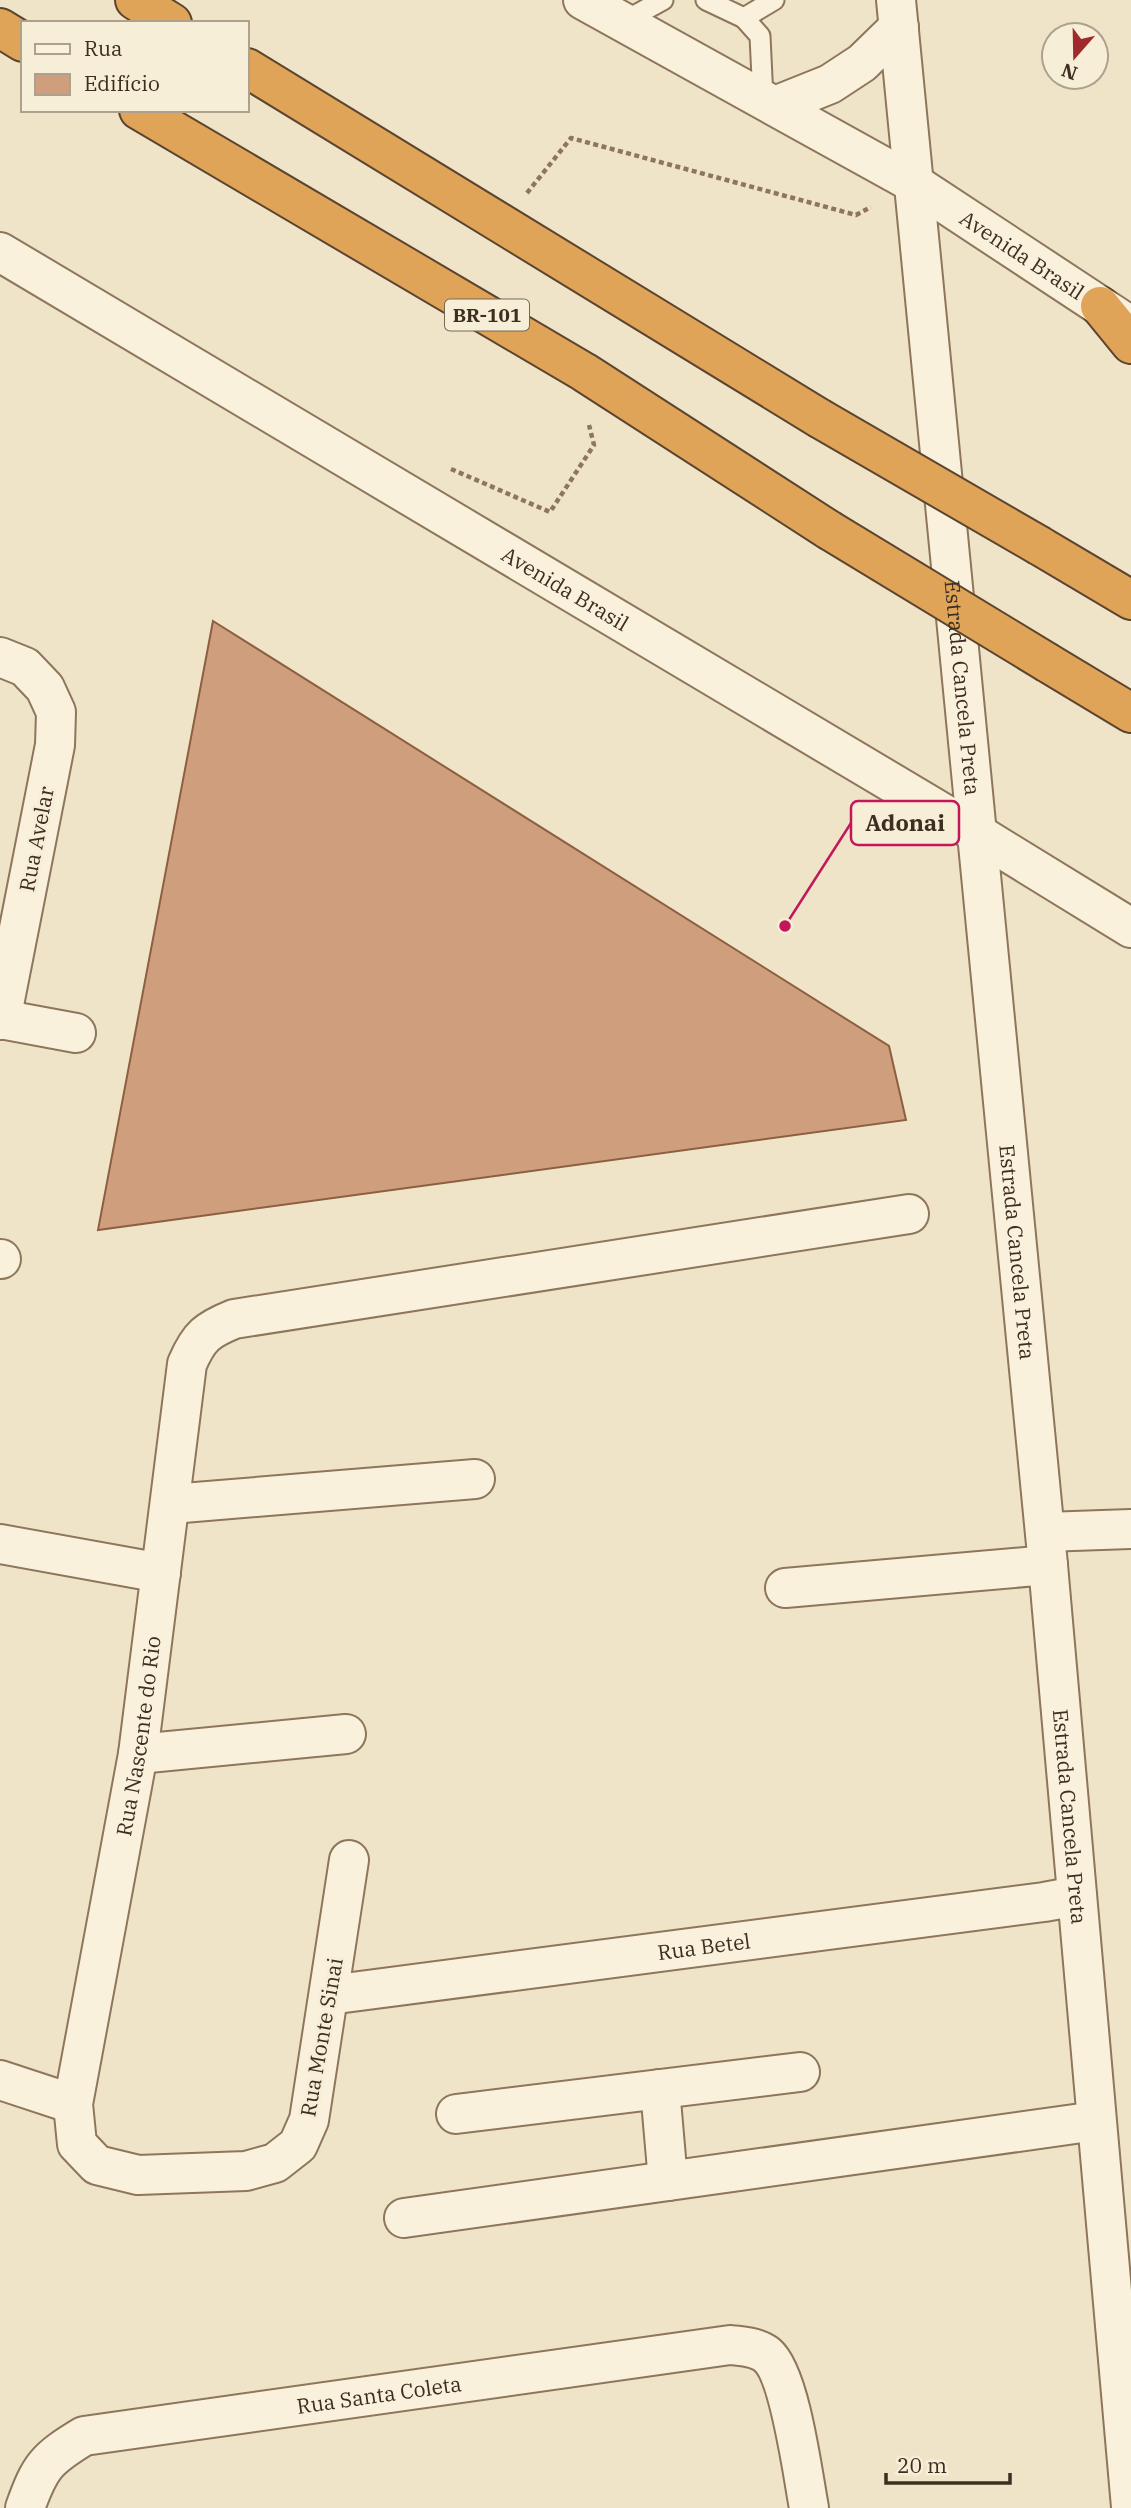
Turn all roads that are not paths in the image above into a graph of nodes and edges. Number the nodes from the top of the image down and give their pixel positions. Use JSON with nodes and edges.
{"nodes":[{"id":1,"x":135,"y":0,"type":"edge"},
{"id":2,"x":583,"y":0,"type":"edge"},
{"id":3,"x":663,"y":0,"type":"edge"},
{"id":4,"x":706,"y":0,"type":"edge"},
{"id":5,"x":774,"y":0,"type":"edge"},
{"id":6,"x":897,"y":14,"type":"edge"},
{"id":7,"x":744,"y":18,"type":"junction"},
{"id":8,"x":169,"y":21,"type":"edge"},
{"id":9,"x":623,"y":22,"type":"junction"},
{"id":10,"x":0,"y":28,"type":"edge"},
{"id":11,"x":21,"y":41,"type":"edge"},
{"id":12,"x":248,"y":69,"type":"edge"},
{"id":13,"x":769,"y":103,"type":"junction"},
{"id":14,"x":142,"y":112,"type":"edge"},
{"id":15,"x":915,"y":184,"type":"junction"},
{"id":16,"x":0,"y":252,"type":"edge"},
{"id":17,"x":1116,"y":316,"type":"edge"},
{"id":18,"x":1131,"y":344,"type":"edge"},
{"id":19,"x":1131,"y":600,"type":"edge"},
{"id":20,"x":13,"y":662,"type":"edge"},
{"id":21,"x":1131,"y":713,"type":"edge"},
{"id":22,"x":978,"y":834,"type":"junction"},
{"id":23,"x":1131,"y":928,"type":"edge"},
{"id":24,"x":0,"y":1019,"type":"edge"},
{"id":25,"x":76,"y":1033,"type":"dead end"},
{"id":26,"x":909,"y":1214,"type":"dead end"},
{"id":27,"x":475,"y":1479,"type":"dead end"},
{"id":28,"x":171,"y":1504,"type":"junction"},
{"id":29,"x":1131,"y":1529,"type":"edge"},
{"id":30,"x":0,"y":1544,"type":"edge"},
{"id":31,"x":1046,"y":1548,"type":"junction"},
{"id":32,"x":161,"y":1573,"type":"junction"},
{"id":33,"x":785,"y":1588,"type":"dead end"},
{"id":34,"x":346,"y":1734,"type":"dead end"},
{"id":35,"x":138,"y":1754,"type":"junction"},
{"id":36,"x":349,"y":1860,"type":"dead end"},
{"id":37,"x":1077,"y":1896,"type":"junction"},
{"id":38,"x":329,"y":1995,"type":"junction"},
{"id":39,"x":800,"y":2072,"type":"dead end"},
{"id":40,"x":0,"y":2080,"type":"edge"},
{"id":41,"x":660,"y":2089,"type":"junction"},
{"id":42,"x":73,"y":2104,"type":"junction"},
{"id":43,"x":456,"y":2114,"type":"dead end"},
{"id":44,"x":1096,"y":2121,"type":"junction"},
{"id":45,"x":668,"y":2181,"type":"junction"},
{"id":46,"x":404,"y":2218,"type":"dead end"},
{"id":47,"x":1130,"y":2490,"type":"edge"},
{"id":48,"x":25,"y":2508,"type":"edge"},
{"id":49,"x":809,"y":2508,"type":"edge"}],
"edges":[{"from":1,"to":8,"type":"highway"},
{"from":2,"to":9,"type":"street","name":"Avenida Brasil"},
{"from":3,"to":9,"type":"lane"},
{"from":4,"to":7,"type":"lane"},
{"from":5,"to":7,"type":"lane"},
{"from":6,"to":13,"type":"street"},
{"from":6,"to":15,"type":"street","name":"Estrada Cancela Preta"},
{"from":7,"to":13,"type":"lane"},
{"from":9,"to":13,"type":"street","name":"Avenida Brasil"},
{"from":10,"to":11,"type":"highway"},
{"from":12,"to":19,"type":"highway","bridge":true},
{"from":13,"to":15,"type":"street","name":"Avenida Brasil"},
{"from":14,"to":21,"type":"highway","number":"BR-101","bridge":true},
{"from":15,"to":17,"type":"street","name":"Avenida Brasil"},
{"from":15,"to":22,"type":"street","name":"Estrada Cancela Preta"},
{"from":16,"to":22,"type":"street","name":"Avenida Brasil"},
{"from":17,"to":18,"type":"highway"},
{"from":20,"to":24,"type":"street","name":"Rua Avelar"},
{"from":22,"to":23,"type":"street","name":"Avenida Brasil"},
{"from":22,"to":31,"type":"street","name":"Estrada Cancela Preta"},
{"from":24,"to":25,"type":"street"},
{"from":26,"to":28,"type":"street","name":"Rua Nascente do Rio"},
{"from":27,"to":28,"type":"street"},
{"from":28,"to":32,"type":"street","name":"Rua Nascente do Rio"},
{"from":29,"to":31,"type":"street"},
{"from":30,"to":32,"type":"street"},
{"from":31,"to":33,"type":"street"},
{"from":31,"to":37,"type":"street","name":"Estrada Cancela Preta"},
{"from":32,"to":35,"type":"street","name":"Rua Nascente do Rio"},
{"from":34,"to":35,"type":"street"},
{"from":35,"to":42,"type":"street","name":"Rua Nascente do Rio"},
{"from":36,"to":38,"type":"street","name":"Rua Monte Sinai"},
{"from":37,"to":38,"type":"street","name":"Rua Betel"},
{"from":37,"to":44,"type":"street","name":"Estrada Cancela Preta"},
{"from":38,"to":42,"type":"street","name":"Rua Monte Sinai"},
{"from":39,"to":41,"type":"street"},
{"from":40,"to":42,"type":"street"},
{"from":41,"to":43,"type":"street"},
{"from":41,"to":45,"type":"street"},
{"from":44,"to":45,"type":"street"},
{"from":44,"to":47,"type":"street","name":"Estrada Cancela Preta"},
{"from":45,"to":46,"type":"street"},
{"from":48,"to":49,"type":"street","name":"Rua Santa Coleta"}]}
